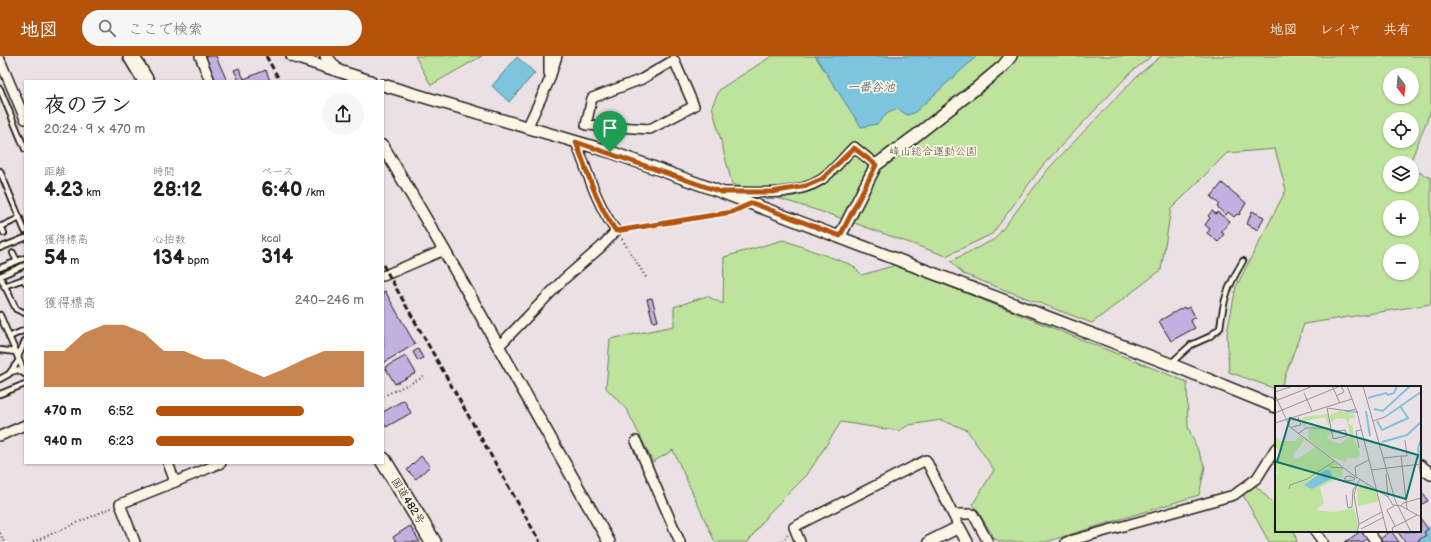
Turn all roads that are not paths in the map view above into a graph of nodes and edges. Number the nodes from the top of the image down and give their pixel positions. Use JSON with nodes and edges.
{"nodes":[{"id":1,"x":131,"y":56,"type":"edge"},
{"id":2,"x":200,"y":56,"type":"edge"},
{"id":3,"x":292,"y":56,"type":"edge"},
{"id":4,"x":326,"y":56,"type":"edge"},
{"id":5,"x":549,"y":56,"type":"edge"},
{"id":6,"x":558,"y":56,"type":"edge"},
{"id":7,"x":1011,"y":56,"type":"edge"},
{"id":8,"x":0,"y":60,"type":"edge"},
{"id":9,"x":338,"y":71,"type":"junction"},
{"id":10,"x":145,"y":80,"type":"edge"},
{"id":11,"x":210,"y":80,"type":"edge"},
{"id":12,"x":343,"y":80,"type":"edge"},
{"id":13,"x":367,"y":80,"type":"edge"},
{"id":14,"x":549,"y":81,"type":"junction"},
{"id":15,"x":384,"y":85,"type":"edge"},
{"id":16,"x":0,"y":88,"type":"edge"},
{"id":17,"x":24,"y":117,"type":"edge"},
{"id":18,"x":610,"y":126,"type":"junction"},
{"id":19,"x":527,"y":128,"type":"junction"},
{"id":20,"x":576,"y":142,"type":"junction"},
{"id":21,"x":24,"y":146,"type":"edge"},
{"id":22,"x":384,"y":148,"type":"edge"},
{"id":23,"x":610,"y":152,"type":"junction"},
{"id":24,"x":876,"y":165,"type":"junction"},
{"id":25,"x":0,"y":171,"type":"edge"},
{"id":26,"x":721,"y":192,"type":"junction"},
{"id":27,"x":20,"y":218,"type":"junction"},
{"id":28,"x":1,"y":226,"type":"edge"},
{"id":29,"x":24,"y":228,"type":"edge"},
{"id":30,"x":4,"y":233,"type":"dead end"},
{"id":31,"x":840,"y":236,"type":"junction"},
{"id":32,"x":24,"y":238,"type":"edge"},
{"id":33,"x":0,"y":248,"type":"edge"},
{"id":34,"x":444,"y":250,"type":"junction"},
{"id":35,"x":13,"y":253,"type":"dead end"},
{"id":36,"x":24,"y":258,"type":"edge"},
{"id":37,"x":17,"y":261,"type":"junction"},
{"id":38,"x":1243,"y":261,"type":"dead end"},
{"id":39,"x":24,"y":265,"type":"edge"},
{"id":40,"x":0,"y":268,"type":"edge"},
{"id":41,"x":0,"y":276,"type":"edge"},
{"id":42,"x":384,"y":276,"type":"edge"},
{"id":43,"x":24,"y":279,"type":"edge"},
{"id":44,"x":4,"y":286,"type":"junction"},
{"id":45,"x":24,"y":313,"type":"edge"},
{"id":46,"x":0,"y":315,"type":"edge"},
{"id":47,"x":4,"y":323,"type":"junction"},
{"id":48,"x":0,"y":328,"type":"edge"},
{"id":49,"x":24,"y":330,"type":"edge"},
{"id":50,"x":9,"y":336,"type":"junction"},
{"id":51,"x":24,"y":343,"type":"edge"},
{"id":52,"x":498,"y":347,"type":"junction"},
{"id":53,"x":0,"y":350,"type":"edge"},
{"id":54,"x":18,"y":356,"type":"junction"},
{"id":55,"x":1170,"y":364,"type":"junction"},
{"id":56,"x":24,"y":371,"type":"edge"},
{"id":57,"x":11,"y":372,"type":"junction"},
{"id":58,"x":24,"y":373,"type":"edge"},
{"id":59,"x":0,"y":379,"type":"edge"},
{"id":60,"x":24,"y":384,"type":"edge"},
{"id":61,"x":0,"y":394,"type":"edge"},
{"id":62,"x":1275,"y":407,"type":"edge"},
{"id":63,"x":24,"y":426,"type":"edge"},
{"id":64,"x":0,"y":436,"type":"edge"},
{"id":65,"x":636,"y":441,"type":"dead end"},
{"id":66,"x":1275,"y":450,"type":"edge"},
{"id":67,"x":384,"y":462,"type":"edge"},
{"id":68,"x":168,"y":464,"type":"edge"},
{"id":69,"x":219,"y":464,"type":"edge"},
{"id":70,"x":1421,"y":467,"type":"edge"},
{"id":71,"x":1431,"y":474,"type":"edge"},
{"id":72,"x":175,"y":482,"type":"junction"},
{"id":73,"x":953,"y":514,"type":"junction"},
{"id":74,"x":959,"y":528,"type":"junction"},
{"id":75,"x":1316,"y":532,"type":"edge"},
{"id":76,"x":1369,"y":532,"type":"edge"},
{"id":77,"x":135,"y":542,"type":"edge"},
{"id":78,"x":433,"y":542,"type":"edge"},
{"id":79,"x":609,"y":542,"type":"edge"},
{"id":80,"x":680,"y":542,"type":"edge"},
{"id":81,"x":800,"y":542,"type":"edge"},
{"id":82,"x":929,"y":542,"type":"edge"},
{"id":83,"x":966,"y":542,"type":"edge"},
{"id":84,"x":988,"y":542,"type":"edge"},
{"id":85,"x":1066,"y":542,"type":"edge"},
{"id":86,"x":1323,"y":542,"type":"edge"},
{"id":87,"x":1376,"y":542,"type":"edge"}],
"edges":[{"from":1,"to":10,"type":"highway"},
{"from":2,"to":11,"type":"street"},
{"from":3,"to":9,"type":"street"},
{"from":4,"to":9,"type":"street"},
{"from":5,"to":14,"type":"street"},
{"from":6,"to":14,"type":"street"},
{"from":7,"to":24,"type":"street"},
{"from":8,"to":17,"type":"street"},
{"from":9,"to":12,"type":"street"},
{"from":9,"to":13,"type":"street"},
{"from":14,"to":19,"type":"street"},
{"from":15,"to":19,"type":"street"},
{"from":16,"to":21,"type":"lane"},
{"from":18,"to":18,"type":"street"},
{"from":18,"to":23,"type":"street"},
{"from":19,"to":20,"type":"street"},
{"from":20,"to":23,"type":"street"},
{"from":20,"to":52,"type":"street"},
{"from":22,"to":34,"type":"street"},
{"from":23,"to":26,"type":"street"},
{"from":24,"to":26,"type":"street"},
{"from":24,"to":31,"type":"street"},
{"from":25,"to":27,"type":"lane"},
{"from":26,"to":31,"type":"street"},
{"from":27,"to":28,"type":"lane"},
{"from":27,"to":29,"type":"lane"},
{"from":28,"to":30,"type":"lane"},
{"from":31,"to":55,"type":"street"},
{"from":32,"to":33,"type":"lane"},
{"from":34,"to":42,"type":"street"},
{"from":34,"to":52,"type":"street"},
{"from":35,"to":37,"type":"lane"},
{"from":36,"to":37,"type":"lane"},
{"from":37,"to":40,"type":"lane"},
{"from":38,"to":55,"type":"lane"},
{"from":39,"to":41,"type":"lane"},
{"from":41,"to":44,"type":"lane"},
{"from":43,"to":44,"type":"lane"},
{"from":44,"to":45,"type":"lane"},
{"from":46,"to":47,"type":"lane"},
{"from":47,"to":48,"type":"lane"},
{"from":47,"to":50,"type":"lane"},
{"from":49,"to":50,"type":"lane"},
{"from":50,"to":54,"type":"lane"},
{"from":51,"to":54,"type":"lane"},
{"from":52,"to":79,"type":"street"},
{"from":53,"to":54,"type":"lane"},
{"from":54,"to":56,"type":"lane"},
{"from":54,"to":57,"type":"lane"},
{"from":55,"to":62,"type":"street"},
{"from":57,"to":58,"type":"lane"},
{"from":57,"to":59,"type":"lane"},
{"from":60,"to":61,"type":"lane"},
{"from":63,"to":64,"type":"street"},
{"from":65,"to":80,"type":"street"},
{"from":66,"to":85,"type":"street"},
{"from":67,"to":78,"type":"highway","name":"国道482号"},
{"from":68,"to":72,"type":"street"},
{"from":69,"to":72,"type":"street"},
{"from":70,"to":71,"type":"street"},
{"from":72,"to":77,"type":"street"},
{"from":73,"to":74,"type":"street"},
{"from":73,"to":81,"type":"street"},
{"from":73,"to":84,"type":"street"},
{"from":74,"to":82,"type":"street"},
{"from":74,"to":83,"type":"street"},
{"from":75,"to":86,"type":"street"},
{"from":76,"to":87,"type":"street"}]}
